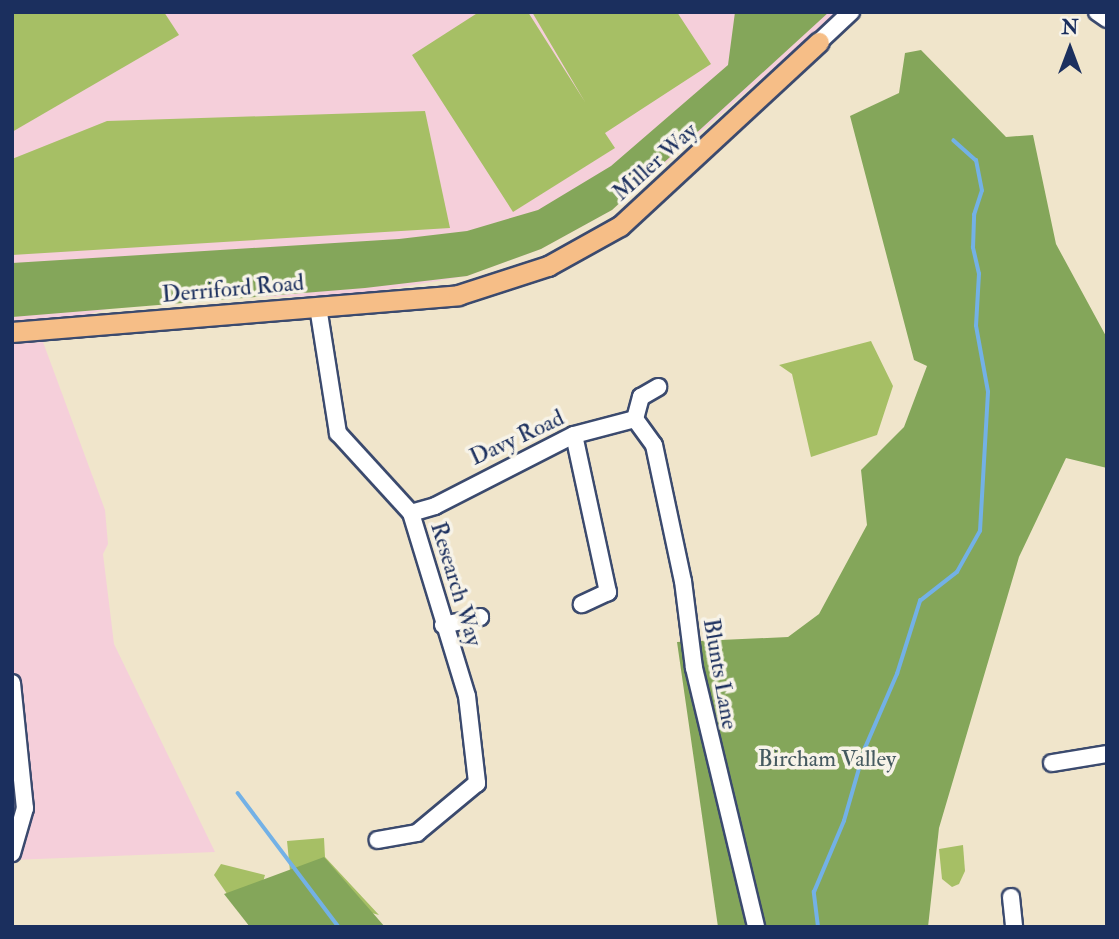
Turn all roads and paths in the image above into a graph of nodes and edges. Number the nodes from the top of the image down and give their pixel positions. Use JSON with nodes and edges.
{"nodes":[{"id":1,"x":852,"y":12,"type":"edge"},
{"id":2,"x":1097,"y":12,"type":"edge"},
{"id":3,"x":1107,"y":19,"type":"edge"},
{"id":4,"x":819,"y":43,"type":"joint"},
{"id":5,"x":458,"y":295,"type":"joint"},
{"id":6,"x":318,"y":307,"type":"junction"},
{"id":7,"x":12,"y":332,"type":"edge"},
{"id":8,"x":658,"y":387,"type":"dead end"},
{"id":9,"x":639,"y":425,"type":"junction"},
{"id":10,"x":574,"y":435,"type":"junction"},
{"id":11,"x":411,"y":513,"type":"junction"},
{"id":12,"x":582,"y":604,"type":"dead end"},
{"id":13,"x":480,"y":617,"type":"dead end"},
{"id":14,"x":443,"y":625,"type":"junction"},
{"id":15,"x":12,"y":683,"type":"edge"},
{"id":16,"x":1107,"y":754,"type":"edge"},
{"id":17,"x":1052,"y":763,"type":"dead end"},
{"id":18,"x":378,"y":840,"type":"dead end"},
{"id":19,"x":12,"y":853,"type":"edge"},
{"id":20,"x":1011,"y":897,"type":"dead end"},
{"id":21,"x":756,"y":927,"type":"edge"},
{"id":22,"x":1014,"y":927,"type":"edge"}],
"edges":[{"from":1,"to":4,"type":"street","name":"Miller Way"},
{"from":2,"to":3,"type":"street"},
{"from":4,"to":5,"type":"main road","name":"Miller Way"},
{"from":5,"to":6,"type":"main road","name":"Derriford Road"},
{"from":6,"to":7,"type":"main road","name":"Derriford Road"},
{"from":6,"to":11,"type":"street","name":"Research Way"},
{"from":8,"to":9,"type":"street"},
{"from":9,"to":10,"type":"street","name":"Davy Road"},
{"from":9,"to":21,"type":"street","name":"Blunts Lane"},
{"from":10,"to":11,"type":"street","name":"Davy Road"},
{"from":10,"to":12,"type":"street"},
{"from":11,"to":14,"type":"street","name":"Research Way"},
{"from":13,"to":14,"type":"street"},
{"from":14,"to":18,"type":"street","name":"Research Way"},
{"from":15,"to":19,"type":"street"},
{"from":16,"to":17,"type":"street"},
{"from":20,"to":22,"type":"street"}]}
